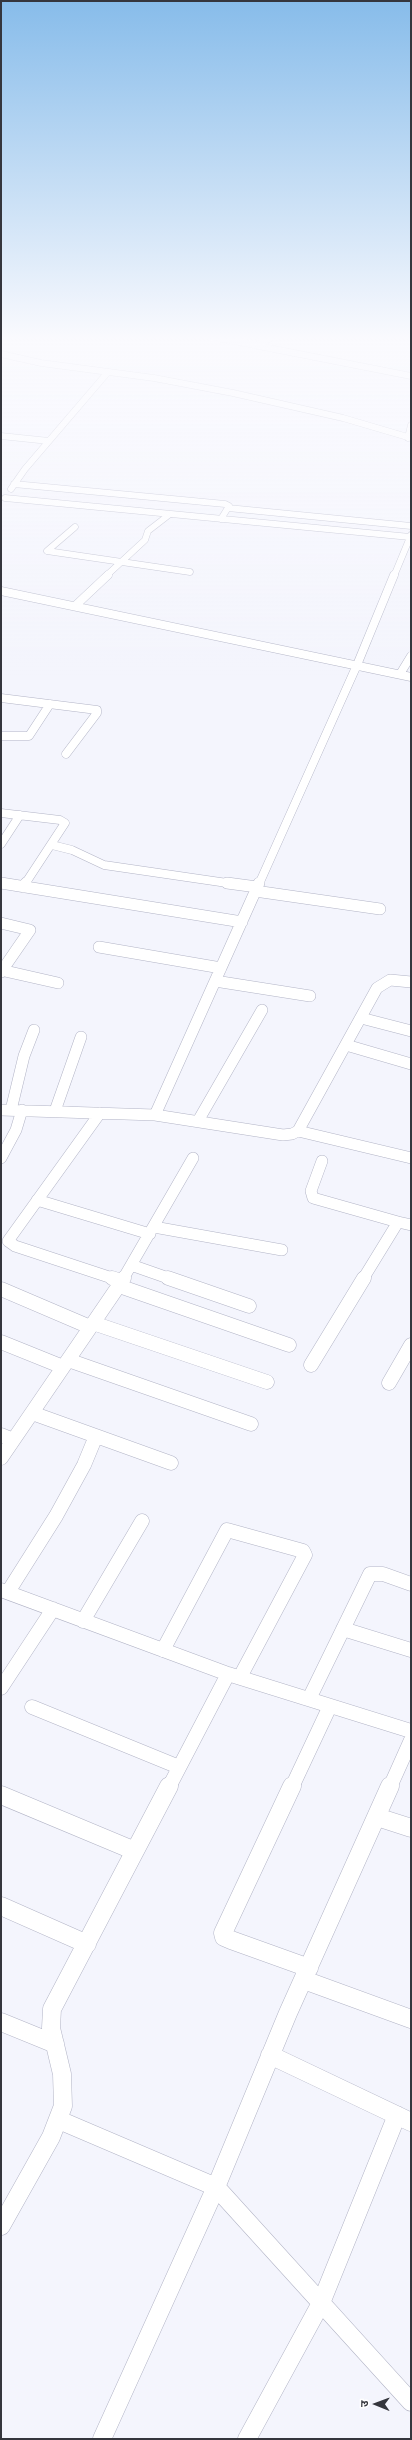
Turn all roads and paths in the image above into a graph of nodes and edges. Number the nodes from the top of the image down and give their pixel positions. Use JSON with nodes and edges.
{"nodes":[{"id":1,"x":41,"y":451,"type":"edge"},
{"id":2,"x":14,"y":484,"type":"junction"},
{"id":3,"x":3,"y":501,"type":"edge"},
{"id":4,"x":228,"y":508,"type":"junction"},
{"id":5,"x":170,"y":514,"type":"junction"},
{"id":6,"x":221,"y":519,"type":"junction"},
{"id":7,"x":411,"y":526,"type":"edge"},
{"id":8,"x":75,"y":527,"type":"dead end"},
{"id":9,"x":410,"y":536,"type":"edge"},
{"id":10,"x":120,"y":563,"type":"junction"},
{"id":11,"x":190,"y":572,"type":"dead end"},
{"id":12,"x":1,"y":591,"type":"edge"},
{"id":13,"x":75,"y":606,"type":"junction"},
{"id":14,"x":411,"y":656,"type":"edge"},
{"id":15,"x":357,"y":665,"type":"junction"},
{"id":16,"x":400,"y":674,"type":"junction"},
{"id":17,"x":411,"y":677,"type":"edge"},
{"id":18,"x":1,"y":698,"type":"edge"},
{"id":19,"x":50,"y":704,"type":"junction"},
{"id":20,"x":1,"y":736,"type":"edge"},
{"id":21,"x":66,"y":754,"type":"dead end"},
{"id":22,"x":1,"y":813,"type":"edge"},
{"id":23,"x":20,"y":815,"type":"junction"},
{"id":24,"x":1,"y":844,"type":"edge"},
{"id":25,"x":52,"y":845,"type":"junction"},
{"id":26,"x":1,"y":883,"type":"edge"},
{"id":27,"x":23,"y":887,"type":"junction"},
{"id":28,"x":256,"y":889,"type":"junction"},
{"id":29,"x":380,"y":909,"type":"dead end"},
{"id":30,"x":242,"y":922,"type":"junction"},
{"id":31,"x":1,"y":923,"type":"edge"},
{"id":32,"x":98,"y":947,"type":"dead end"},
{"id":33,"x":221,"y":968,"type":"junction"},
{"id":34,"x":2,"y":971,"type":"edge"},
{"id":35,"x":215,"y":981,"type":"junction"},
{"id":36,"x":411,"y":982,"type":"edge"},
{"id":37,"x":58,"y":983,"type":"dead end"},
{"id":38,"x":310,"y":996,"type":"dead end"},
{"id":39,"x":262,"y":1010,"type":"dead end"},
{"id":40,"x":360,"y":1018,"type":"junction"},
{"id":41,"x":34,"y":1030,"type":"dead end"},
{"id":42,"x":411,"y":1031,"type":"edge"},
{"id":43,"x":81,"y":1037,"type":"dead end"},
{"id":44,"x":346,"y":1045,"type":"junction"},
{"id":45,"x":411,"y":1064,"type":"edge"},
{"id":46,"x":11,"y":1110,"type":"edge"},
{"id":47,"x":56,"y":1110,"type":"junction"},
{"id":48,"x":100,"y":1113,"type":"junction"},
{"id":49,"x":155,"y":1115,"type":"junction"},
{"id":50,"x":198,"y":1121,"type":"junction"},
{"id":51,"x":298,"y":1131,"type":"junction"},
{"id":52,"x":1,"y":1158,"type":"edge"},
{"id":53,"x":193,"y":1158,"type":"dead end"},
{"id":54,"x":411,"y":1158,"type":"edge"},
{"id":55,"x":322,"y":1162,"type":"dead end"},
{"id":56,"x":37,"y":1200,"type":"junction"},
{"id":57,"x":398,"y":1222,"type":"junction"},
{"id":58,"x":411,"y":1225,"type":"edge"},
{"id":59,"x":152,"y":1230,"type":"junction"},
{"id":60,"x":282,"y":1250,"type":"dead end"},
{"id":61,"x":131,"y":1265,"type":"junction"},
{"id":62,"x":120,"y":1283,"type":"junction"},
{"id":63,"x":1,"y":1289,"type":"edge"},
{"id":64,"x":249,"y":1306,"type":"dead end"},
{"id":65,"x":92,"y":1325,"type":"junction"},
{"id":66,"x":1,"y":1342,"type":"edge"},
{"id":67,"x":288,"y":1345,"type":"dead end"},
{"id":68,"x":411,"y":1345,"type":"edge"},
{"id":69,"x":66,"y":1364,"type":"junction"},
{"id":70,"x":311,"y":1365,"type":"dead end"},
{"id":71,"x":267,"y":1382,"type":"dead end"},
{"id":72,"x":389,"y":1383,"type":"dead end"},
{"id":73,"x":32,"y":1412,"type":"junction"},
{"id":74,"x":251,"y":1424,"type":"dead end"},
{"id":75,"x":96,"y":1436,"type":"junction"},
{"id":76,"x":7,"y":1437,"type":"edge"},
{"id":77,"x":1,"y":1458,"type":"edge"},
{"id":78,"x":171,"y":1463,"type":"dead end"},
{"id":79,"x":142,"y":1521,"type":"dead end"},
{"id":80,"x":411,"y":1584,"type":"edge"},
{"id":81,"x":4,"y":1591,"type":"edge"},
{"id":82,"x":53,"y":1609,"type":"junction"},
{"id":83,"x":83,"y":1621,"type":"junction"},
{"id":84,"x":343,"y":1628,"type":"junction"},
{"id":85,"x":162,"y":1650,"type":"junction"},
{"id":86,"x":411,"y":1650,"type":"edge"},
{"id":87,"x":234,"y":1676,"type":"junction"},
{"id":88,"x":1,"y":1688,"type":"edge"},
{"id":89,"x":308,"y":1699,"type":"junction"},
{"id":90,"x":330,"y":1706,"type":"junction"},
{"id":91,"x":32,"y":1707,"type":"dead end"},
{"id":92,"x":411,"y":1731,"type":"edge"},
{"id":93,"x":411,"y":1740,"type":"edge"},
{"id":94,"x":179,"y":1767,"type":"junction"},
{"id":95,"x":1,"y":1795,"type":"edge"},
{"id":96,"x":377,"y":1817,"type":"junction"},
{"id":97,"x":411,"y":1828,"type":"edge"},
{"id":98,"x":135,"y":1851,"type":"junction"},
{"id":99,"x":1,"y":1906,"type":"edge"},
{"id":100,"x":87,"y":1944,"type":"junction"},
{"id":101,"x":306,"y":1974,"type":"junction"},
{"id":102,"x":411,"y":2019,"type":"edge"},
{"id":103,"x":1,"y":2022,"type":"edge"},
{"id":104,"x":55,"y":2044,"type":"junction"},
{"id":105,"x":270,"y":2055,"type":"junction"},
{"id":106,"x":404,"y":2118,"type":"edge"},
{"id":107,"x":59,"y":2120,"type":"junction"},
{"id":108,"x":216,"y":2188,"type":"junction"},
{"id":109,"x":1,"y":2226,"type":"edge"},
{"id":110,"x":321,"y":2302,"type":"junction"},
{"id":111,"x":411,"y":2402,"type":"edge"},
{"id":112,"x":102,"y":2439,"type":"edge"},
{"id":113,"x":247,"y":2439,"type":"edge"}],
"edges":[{"from":1,"to":2,"type":"street"},
{"from":2,"to":3,"type":"street"},
{"from":2,"to":4,"type":"street"},
{"from":3,"to":5,"type":"street"},
{"from":4,"to":6,"type":"street"},
{"from":4,"to":7,"type":"street"},
{"from":5,"to":6,"type":"street"},
{"from":5,"to":10,"type":"street"},
{"from":6,"to":9,"type":"street"},
{"from":8,"to":10,"type":"street"},
{"from":9,"to":15,"type":"street"},
{"from":10,"to":11,"type":"street"},
{"from":10,"to":13,"type":"street"},
{"from":12,"to":13,"type":"street"},
{"from":13,"to":15,"type":"street"},
{"from":14,"to":16,"type":"street"},
{"from":15,"to":16,"type":"street"},
{"from":15,"to":28,"type":"street"},
{"from":16,"to":17,"type":"street"},
{"from":18,"to":19,"type":"street"},
{"from":19,"to":20,"type":"street"},
{"from":19,"to":21,"type":"street"},
{"from":22,"to":23,"type":"street"},
{"from":23,"to":24,"type":"street"},
{"from":23,"to":25,"type":"street"},
{"from":25,"to":27,"type":"street"},
{"from":25,"to":28,"type":"street"},
{"from":26,"to":27,"type":"street"},
{"from":27,"to":30,"type":"street"},
{"from":28,"to":29,"type":"street"},
{"from":28,"to":30,"type":"street"},
{"from":30,"to":33,"type":"street"},
{"from":31,"to":34,"type":"street"},
{"from":32,"to":33,"type":"street"},
{"from":33,"to":35,"type":"street"},
{"from":34,"to":37,"type":"street"},
{"from":35,"to":38,"type":"street"},
{"from":35,"to":49,"type":"street"},
{"from":36,"to":40,"type":"street"},
{"from":39,"to":50,"type":"street"},
{"from":40,"to":42,"type":"street"},
{"from":40,"to":44,"type":"street"},
{"from":41,"to":46,"type":"street"},
{"from":43,"to":47,"type":"street"},
{"from":44,"to":45,"type":"street"},
{"from":44,"to":51,"type":"street"},
{"from":46,"to":47,"type":"street"},
{"from":46,"to":52,"type":"street"},
{"from":47,"to":48,"type":"street"},
{"from":48,"to":49,"type":"street"},
{"from":48,"to":56,"type":"street"},
{"from":49,"to":50,"type":"street"},
{"from":50,"to":51,"type":"street"},
{"from":51,"to":54,"type":"street"},
{"from":53,"to":59,"type":"street"},
{"from":55,"to":57,"type":"street"},
{"from":56,"to":59,"type":"street"},
{"from":56,"to":62,"type":"street"},
{"from":57,"to":58,"type":"street"},
{"from":57,"to":70,"type":"street"},
{"from":59,"to":60,"type":"street"},
{"from":59,"to":61,"type":"street"},
{"from":61,"to":62,"type":"street"},
{"from":61,"to":64,"type":"street"},
{"from":62,"to":65,"type":"street"},
{"from":62,"to":67,"type":"street"},
{"from":63,"to":65,"type":"street"},
{"from":65,"to":69,"type":"street"},
{"from":65,"to":71,"type":"street"},
{"from":66,"to":69,"type":"street"},
{"from":68,"to":72,"type":"street"},
{"from":69,"to":73,"type":"street"},
{"from":69,"to":74,"type":"street"},
{"from":73,"to":75,"type":"street"},
{"from":73,"to":76,"type":"street"},
{"from":75,"to":78,"type":"street"},
{"from":75,"to":81,"type":"street"},
{"from":76,"to":77,"type":"street"},
{"from":79,"to":83,"type":"street"},
{"from":80,"to":84,"type":"street"},
{"from":81,"to":82,"type":"street"},
{"from":82,"to":83,"type":"street"},
{"from":82,"to":88,"type":"street"},
{"from":83,"to":85,"type":"street"},
{"from":84,"to":86,"type":"street"},
{"from":84,"to":89,"type":"street"},
{"from":85,"to":87,"type":"street"},
{"from":85,"to":87,"type":"street"},
{"from":87,"to":89,"type":"street"},
{"from":87,"to":94,"type":"street"},
{"from":89,"to":90,"type":"street"},
{"from":90,"to":92,"type":"street"},
{"from":90,"to":101,"type":"street"},
{"from":91,"to":94,"type":"street"},
{"from":93,"to":96,"type":"street"},
{"from":94,"to":98,"type":"street"},
{"from":95,"to":98,"type":"street"},
{"from":96,"to":97,"type":"street"},
{"from":96,"to":101,"type":"street"},
{"from":98,"to":100,"type":"street"},
{"from":99,"to":100,"type":"street"},
{"from":100,"to":104,"type":"street"},
{"from":101,"to":102,"type":"street"},
{"from":101,"to":105,"type":"street"},
{"from":103,"to":104,"type":"street"},
{"from":104,"to":107,"type":"street"},
{"from":105,"to":106,"type":"street"},
{"from":105,"to":108,"type":"street"},
{"from":106,"to":110,"type":"street"},
{"from":107,"to":108,"type":"street"},
{"from":107,"to":109,"type":"street"},
{"from":108,"to":110,"type":"street"},
{"from":108,"to":112,"type":"street"},
{"from":110,"to":111,"type":"street"},
{"from":110,"to":113,"type":"street"}]}
